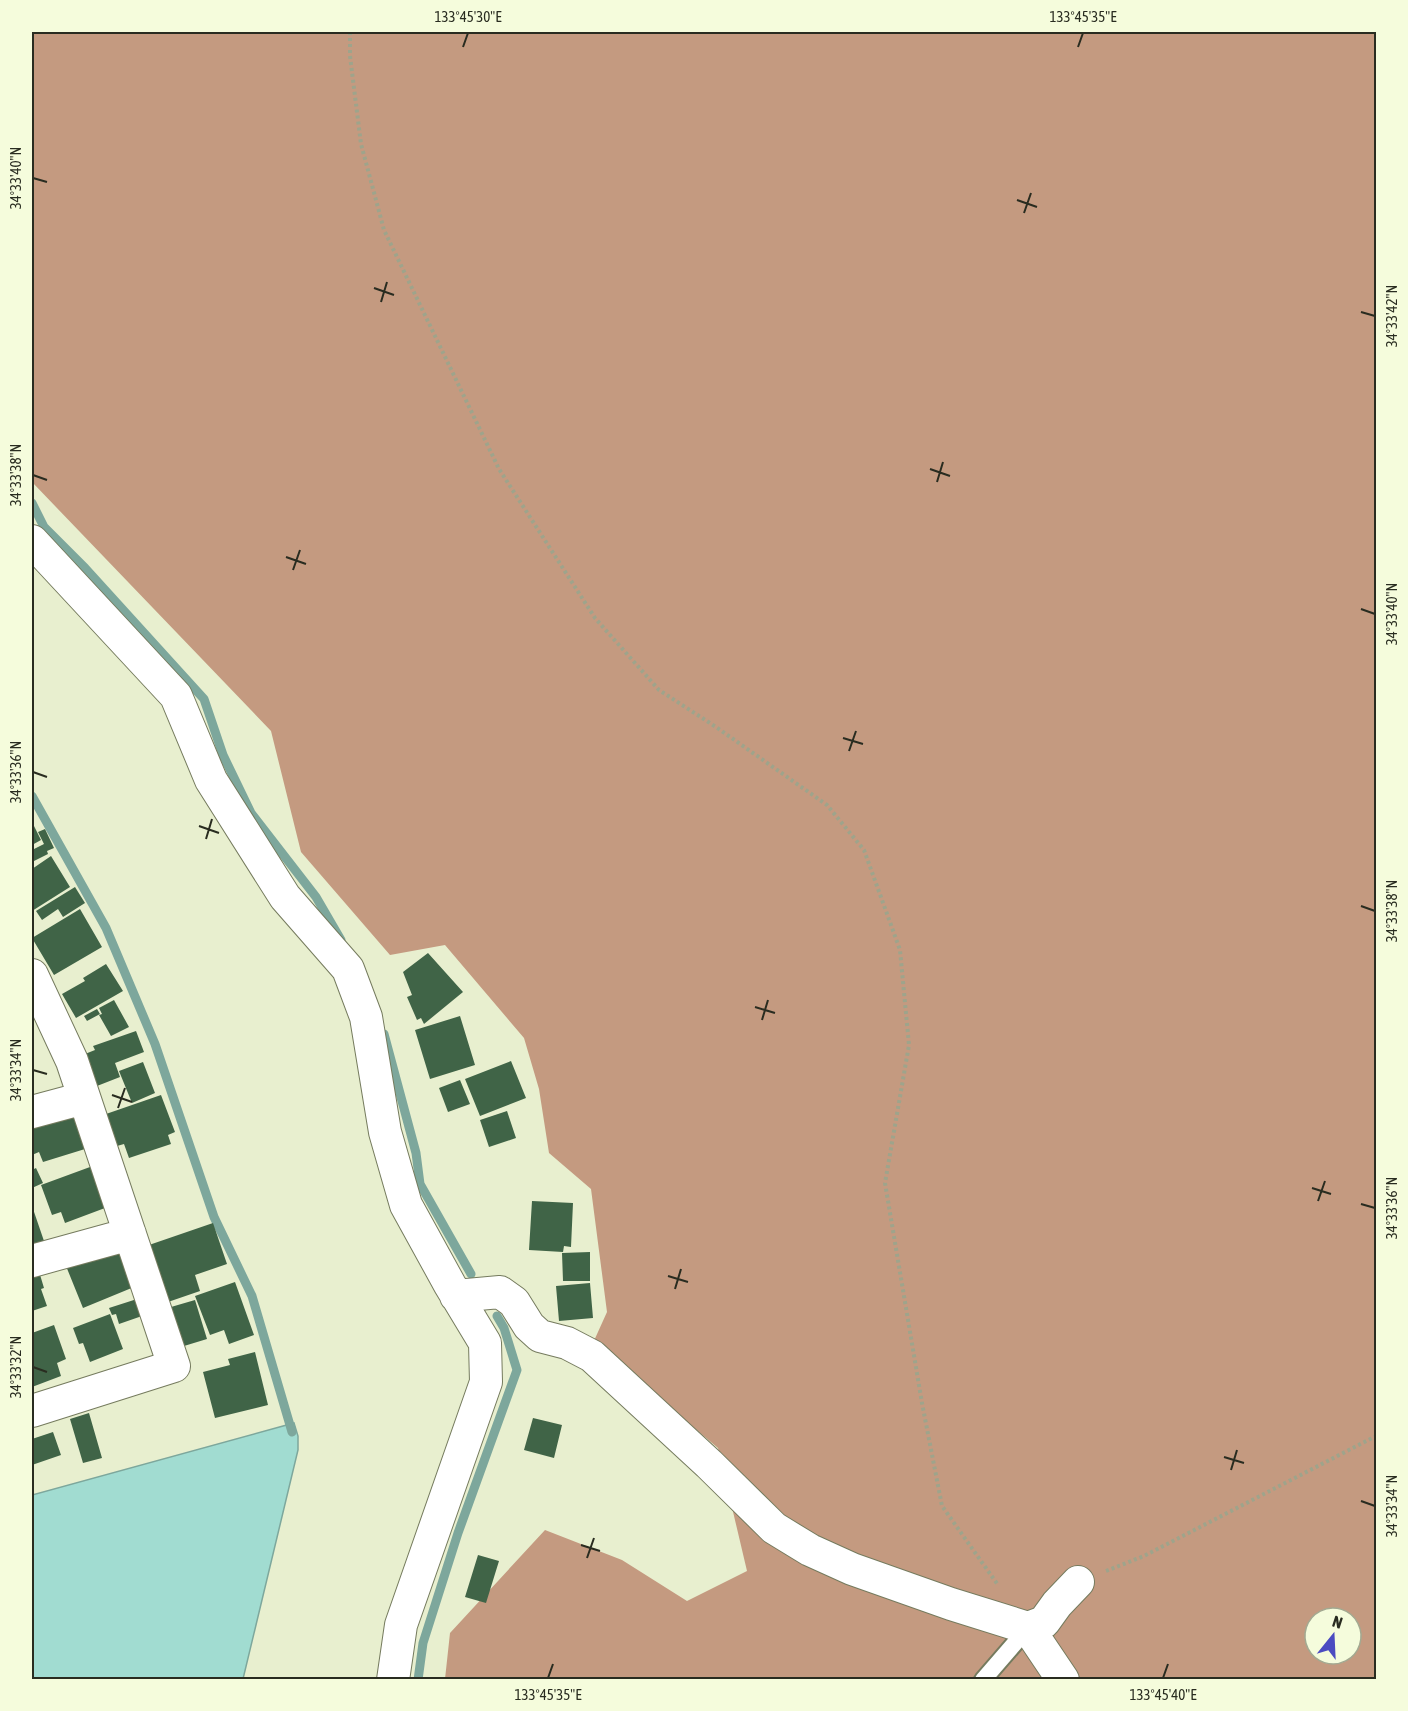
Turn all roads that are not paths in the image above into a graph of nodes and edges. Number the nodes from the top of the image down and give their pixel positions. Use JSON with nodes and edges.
{"nodes":[{"id":1,"x":32,"y":541,"type":"edge"},
{"id":2,"x":32,"y":975,"type":"edge"},
{"id":3,"x":84,"y":1098,"type":"junction"},
{"id":4,"x":32,"y":1112,"type":"edge"},
{"id":5,"x":130,"y":1234,"type":"junction"},
{"id":6,"x":32,"y":1261,"type":"edge"},
{"id":7,"x":456,"y":1296,"type":"junction"},
{"id":8,"x":32,"y":1411,"type":"edge"},
{"id":9,"x":1078,"y":1582,"type":"road end"},
{"id":10,"x":1028,"y":1628,"type":"junction"},
{"id":11,"x":393,"y":1680,"type":"edge"},
{"id":12,"x":982,"y":1680,"type":"edge"},
{"id":13,"x":1063,"y":1680,"type":"edge"}],
"edges":[{"from":1,"to":7,"type":"street"},
{"from":2,"to":3,"type":"street"},
{"from":3,"to":4,"type":"street"},
{"from":3,"to":5,"type":"street"},
{"from":5,"to":6,"type":"street"},
{"from":5,"to":8,"type":"street"},
{"from":7,"to":10,"type":"street"},
{"from":7,"to":11,"type":"street"},
{"from":9,"to":10,"type":"street"},
{"from":10,"to":12,"type":"lane"},
{"from":10,"to":13,"type":"street"}]}
